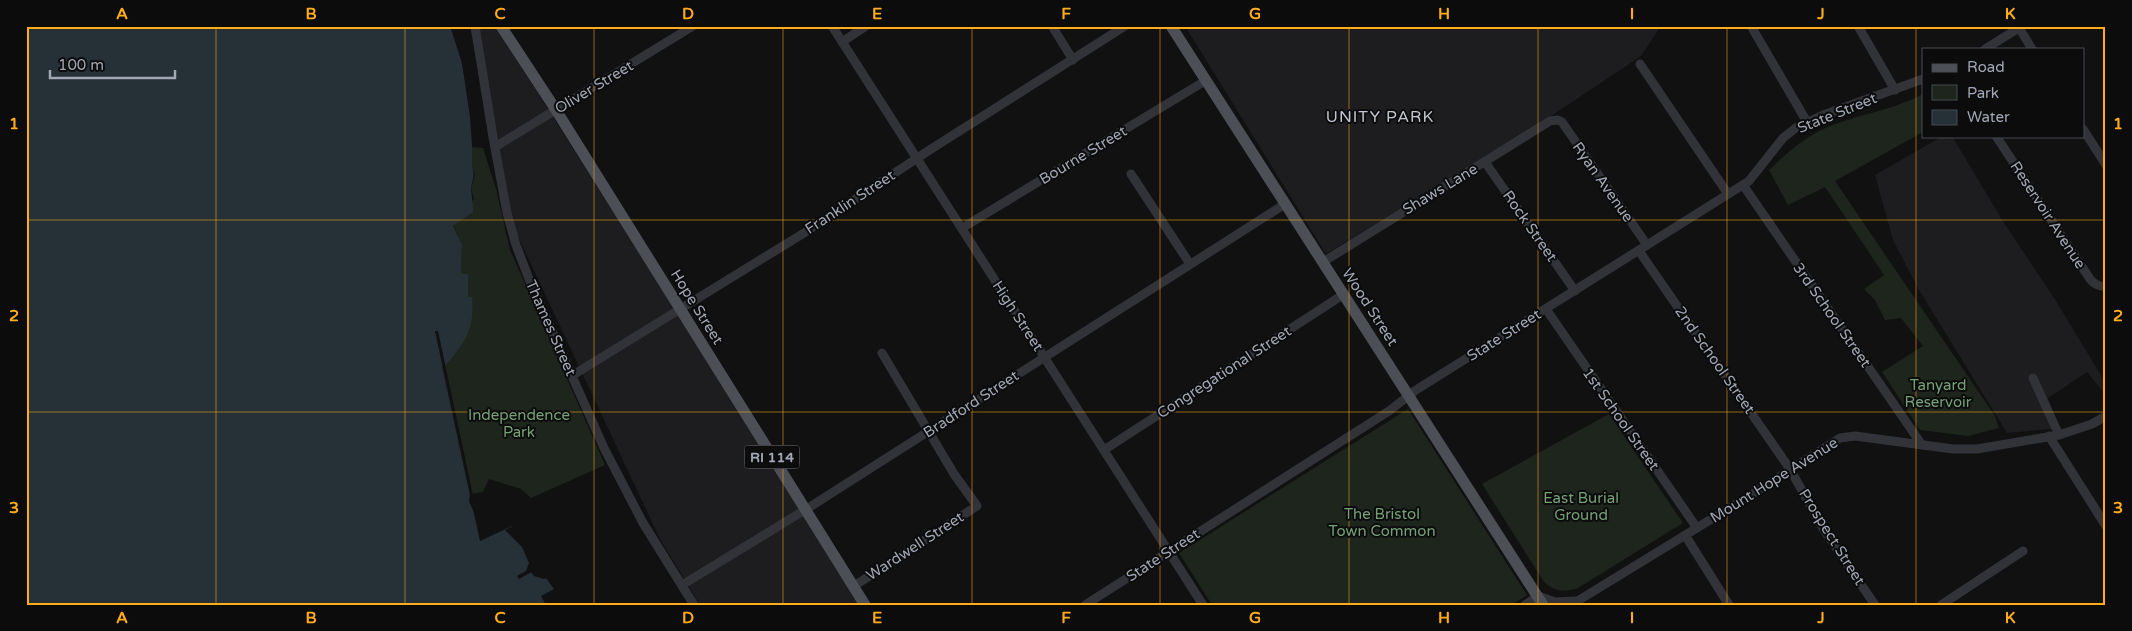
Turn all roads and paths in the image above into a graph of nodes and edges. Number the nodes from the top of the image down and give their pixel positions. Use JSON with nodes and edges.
{"nodes":[{"id":1,"x":475,"y":26,"type":"edge"},
{"id":2,"x":500,"y":26,"type":"edge"},
{"id":3,"x":693,"y":26,"type":"edge"},
{"id":4,"x":832,"y":26,"type":"edge"},
{"id":5,"x":866,"y":26,"type":"edge"},
{"id":6,"x":1052,"y":26,"type":"edge"},
{"id":7,"x":1125,"y":26,"type":"edge"},
{"id":8,"x":1171,"y":26,"type":"edge"},
{"id":9,"x":1751,"y":26,"type":"edge"},
{"id":10,"x":1858,"y":26,"type":"edge"},
{"id":11,"x":2019,"y":27,"type":"edge"},
{"id":12,"x":842,"y":42,"type":"junction"},
{"id":13,"x":1987,"y":48,"type":"edge"},
{"id":14,"x":2031,"y":48,"type":"edge"},
{"id":15,"x":1073,"y":60,"type":"junction"},
{"id":16,"x":1640,"y":64,"type":"dead end"},
{"id":17,"x":1922,"y":79,"type":"edge"},
{"id":18,"x":1205,"y":81,"type":"junction"},
{"id":19,"x":1895,"y":90,"type":"junction"},
{"id":20,"x":556,"y":110,"type":"junction"},
{"id":21,"x":1558,"y":120,"type":"joint"},
{"id":22,"x":1806,"y":122,"type":"junction"},
{"id":23,"x":2084,"y":131,"type":"edge"},
{"id":24,"x":1997,"y":138,"type":"edge"},
{"id":25,"x":495,"y":147,"type":"junction"},
{"id":26,"x":917,"y":158,"type":"junction"},
{"id":27,"x":1485,"y":162,"type":"junction"},
{"id":28,"x":2106,"y":165,"type":"edge"},
{"id":29,"x":1131,"y":174,"type":"dead end"},
{"id":30,"x":1743,"y":185,"type":"junction"},
{"id":31,"x":1728,"y":194,"type":"junction"},
{"id":32,"x":1285,"y":204,"type":"junction"},
{"id":33,"x":962,"y":228,"type":"junction"},
{"id":34,"x":1644,"y":248,"type":"junction"},
{"id":35,"x":1323,"y":262,"type":"junction"},
{"id":36,"x":1190,"y":264,"type":"junction"},
{"id":37,"x":2106,"y":286,"type":"edge"},
{"id":38,"x":1575,"y":291,"type":"junction"},
{"id":39,"x":1344,"y":294,"type":"junction"},
{"id":40,"x":680,"y":309,"type":"junction"},
{"id":41,"x":1546,"y":309,"type":"junction"},
{"id":42,"x":882,"y":353,"type":"dead end"},
{"id":43,"x":1044,"y":357,"type":"junction"},
{"id":44,"x":573,"y":375,"type":"junction"},
{"id":45,"x":2033,"y":378,"type":"dead end"},
{"id":46,"x":1409,"y":396,"type":"junction"},
{"id":47,"x":2106,"y":416,"type":"edge"},
{"id":48,"x":928,"y":431,"type":"junction"},
{"id":49,"x":2054,"y":436,"type":"junction"},
{"id":50,"x":1922,"y":445,"type":"junction"},
{"id":51,"x":1104,"y":450,"type":"junction"},
{"id":52,"x":1790,"y":469,"type":"junction"},
{"id":53,"x":805,"y":510,"type":"junction"},
{"id":54,"x":2106,"y":526,"type":"edge"},
{"id":55,"x":1697,"y":528,"type":"junction"},
{"id":56,"x":1685,"y":535,"type":"junction"},
{"id":57,"x":1169,"y":551,"type":"junction"},
{"id":58,"x":2023,"y":551,"type":"dead end"},
{"id":59,"x":682,"y":585,"type":"junction"},
{"id":60,"x":854,"y":586,"type":"junction"},
{"id":61,"x":1540,"y":601,"type":"edge"},
{"id":62,"x":1574,"y":603,"type":"edge"},
{"id":63,"x":694,"y":605,"type":"edge"},
{"id":64,"x":865,"y":605,"type":"edge"},
{"id":65,"x":1085,"y":605,"type":"edge"},
{"id":66,"x":1203,"y":605,"type":"edge"},
{"id":67,"x":1525,"y":605,"type":"edge"},
{"id":68,"x":1729,"y":605,"type":"edge"},
{"id":69,"x":1875,"y":605,"type":"edge"},
{"id":70,"x":1941,"y":605,"type":"edge"}],
"edges":[{"from":1,"to":25,"type":"street","name":"Thames Street"},
{"from":2,"to":20,"type":"main road","name":"Hope Street","number":"RI 114"},
{"from":3,"to":20,"type":"street","name":"Oliver Street"},
{"from":4,"to":12,"type":"street","name":"High Street"},
{"from":5,"to":12,"type":"street"},
{"from":6,"to":15,"type":"street"},
{"from":7,"to":15,"type":"street","name":"Franklin Street"},
{"from":8,"to":18,"type":"main road","name":"Wood Street"},
{"from":9,"to":22,"type":"street"},
{"from":10,"to":19,"type":"street"},
{"from":11,"to":13,"type":"street"},
{"from":11,"to":14,"type":"street"},
{"from":12,"to":26,"type":"street","name":"High Street"},
{"from":15,"to":26,"type":"street","name":"Franklin Street"},
{"from":16,"to":31,"type":"street"},
{"from":17,"to":19,"type":"street","name":"State Street"},
{"from":18,"to":32,"type":"main road","name":"Wood Street"},
{"from":18,"to":33,"type":"street","name":"Bourne Street"},
{"from":19,"to":22,"type":"street","name":"State Street"},
{"from":20,"to":25,"type":"street","name":"Oliver Street"},
{"from":20,"to":40,"type":"main road","name":"Hope Street","number":"RI 114"},
{"from":21,"to":27,"type":"street","name":"Shaws Lane"},
{"from":21,"to":34,"type":"street","name":"Ryan Avenue"},
{"from":22,"to":30,"type":"street","name":"State Street"},
{"from":23,"to":28,"type":"street"},
{"from":24,"to":37,"type":"street","name":"Reservoir Avenue"},
{"from":25,"to":44,"type":"street","name":"Thames Street"},
{"from":26,"to":33,"type":"street","name":"High Street"},
{"from":26,"to":40,"type":"street","name":"Franklin Street"},
{"from":27,"to":35,"type":"street","name":"Shaws Lane"},
{"from":27,"to":38,"type":"street","name":"Rock Street"},
{"from":29,"to":36,"type":"street"},
{"from":30,"to":31,"type":"street","name":"State Street"},
{"from":30,"to":50,"type":"street","name":"3rd School Street"},
{"from":31,"to":34,"type":"street","name":"State Street"},
{"from":32,"to":35,"type":"main road","name":"Wood Street"},
{"from":32,"to":36,"type":"street","name":"Bradford Street"},
{"from":33,"to":43,"type":"street","name":"High Street"},
{"from":34,"to":38,"type":"street","name":"State Street"},
{"from":34,"to":52,"type":"street","name":"2nd School Street"},
{"from":35,"to":39,"type":"main road","name":"Wood Street"},
{"from":36,"to":43,"type":"street","name":"Bradford Street"},
{"from":38,"to":41,"type":"street","name":"State Street"},
{"from":39,"to":46,"type":"main road","name":"Wood Street"},
{"from":39,"to":51,"type":"street","name":"Congregational Street"},
{"from":40,"to":44,"type":"street","name":"Franklin Street"},
{"from":40,"to":53,"type":"main road","name":"Hope Street","number":"RI 114"},
{"from":41,"to":46,"type":"street","name":"State Street"},
{"from":41,"to":55,"type":"street","name":"1st School Street"},
{"from":42,"to":48,"type":"street"},
{"from":43,"to":48,"type":"street","name":"Bradford Street"},
{"from":43,"to":51,"type":"street","name":"High Street"},
{"from":44,"to":59,"type":"street","name":"Thames Street"},
{"from":45,"to":49,"type":"street"},
{"from":46,"to":57,"type":"street","name":"State Street"},
{"from":46,"to":61,"type":"main road","name":"Wood Street"},
{"from":47,"to":49,"type":"street","name":"Mount Hope Avenue"},
{"from":48,"to":53,"type":"street","name":"Bradford Street"},
{"from":48,"to":60,"type":"street","name":"Wardwell Street"},
{"from":49,"to":50,"type":"street","name":"Mount Hope Avenue"},
{"from":49,"to":54,"type":"street"},
{"from":50,"to":52,"type":"street","name":"Mount Hope Avenue"},
{"from":51,"to":57,"type":"street","name":"High Street"},
{"from":52,"to":55,"type":"street","name":"Mount Hope Avenue"},
{"from":52,"to":69,"type":"street","name":"Prospect Street"},
{"from":53,"to":59,"type":"street","name":"Bradford Street"},
{"from":53,"to":60,"type":"main road","name":"Hope Street","number":"RI 114"},
{"from":55,"to":56,"type":"street","name":"Mount Hope Avenue"},
{"from":56,"to":62,"type":"street","name":"Mount Hope Avenue"},
{"from":56,"to":68,"type":"street"},
{"from":57,"to":65,"type":"street","name":"State Street"},
{"from":57,"to":66,"type":"street","name":"High Street"},
{"from":58,"to":70,"type":"street"},
{"from":59,"to":63,"type":"street","name":"Thames Street"},
{"from":60,"to":64,"type":"main road","name":"Hope Street","number":"RI 114"},
{"from":61,"to":62,"type":"street","name":"Mount Hope Avenue"},
{"from":61,"to":67,"type":"street"}]}
